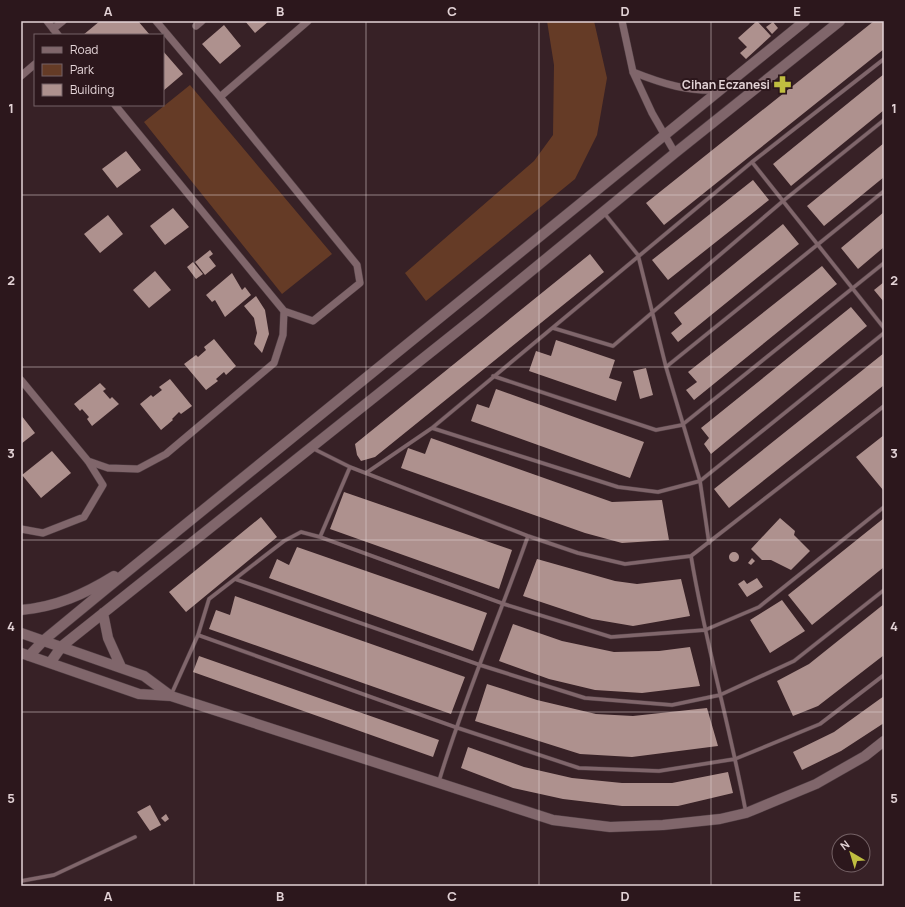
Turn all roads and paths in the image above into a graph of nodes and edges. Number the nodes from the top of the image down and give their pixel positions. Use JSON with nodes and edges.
{"nodes":[{"id":1,"x":47,"y":21,"type":"edge"},
{"id":2,"x":63,"y":21,"type":"edge"},
{"id":3,"x":156,"y":21,"type":"edge"},
{"id":4,"x":202,"y":21,"type":"edge"},
{"id":5,"x":308,"y":21,"type":"edge"},
{"id":6,"x":622,"y":21,"type":"edge"},
{"id":7,"x":805,"y":21,"type":"edge"},
{"id":8,"x":840,"y":21,"type":"edge"},
{"id":9,"x":196,"y":26,"type":"dead end"},
{"id":10,"x":53,"y":29,"type":"junction"},
{"id":11,"x":57,"y":34,"type":"edge"},
{"id":12,"x":884,"y":59,"type":"edge"},
{"id":13,"x":34,"y":65,"type":"edge"},
{"id":14,"x":633,"y":72,"type":"junction"},
{"id":15,"x":21,"y":76,"type":"edge"},
{"id":16,"x":721,"y":90,"type":"junction"},
{"id":17,"x":220,"y":97,"type":"junction"},
{"id":18,"x":116,"y":106,"type":"edge"},
{"id":19,"x":884,"y":120,"type":"edge"},
{"id":20,"x":665,"y":136,"type":"junction"},
{"id":21,"x":674,"y":153,"type":"junction"},
{"id":22,"x":752,"y":162,"type":"junction"},
{"id":23,"x":884,"y":191,"type":"edge"},
{"id":24,"x":783,"y":201,"type":"junction"},
{"id":25,"x":604,"y":212,"type":"junction"},
{"id":26,"x":818,"y":246,"type":"junction"},
{"id":27,"x":638,"y":255,"type":"junction"},
{"id":28,"x":884,"y":263,"type":"edge"},
{"id":29,"x":852,"y":288,"type":"junction"},
{"id":30,"x":284,"y":311,"type":"junction"},
{"id":31,"x":653,"y":313,"type":"junction"},
{"id":32,"x":553,"y":328,"type":"junction"},
{"id":33,"x":884,"y":328,"type":"edge"},
{"id":34,"x":884,"y":333,"type":"edge"},
{"id":35,"x":666,"y":367,"type":"junction"},
{"id":36,"x":493,"y":376,"type":"junction"},
{"id":37,"x":21,"y":380,"type":"edge"},
{"id":38,"x":884,"y":406,"type":"edge"},
{"id":39,"x":682,"y":425,"type":"junction"},
{"id":40,"x":432,"y":428,"type":"junction"},
{"id":41,"x":312,"y":447,"type":"junction"},
{"id":42,"x":88,"y":461,"type":"junction"},
{"id":43,"x":350,"y":467,"type":"junction"},
{"id":44,"x":366,"y":473,"type":"junction"},
{"id":45,"x":700,"y":481,"type":"junction"},
{"id":46,"x":884,"y":507,"type":"edge"},
{"id":47,"x":21,"y":529,"type":"edge"},
{"id":48,"x":528,"y":536,"type":"junction"},
{"id":49,"x":320,"y":537,"type":"junction"},
{"id":50,"x":709,"y":543,"type":"junction"},
{"id":51,"x":691,"y":556,"type":"junction"},
{"id":52,"x":145,"y":558,"type":"junction"},
{"id":53,"x":235,"y":579,"type":"junction"},
{"id":54,"x":884,"y":590,"type":"edge"},
{"id":55,"x":504,"y":604,"type":"junction"},
{"id":56,"x":21,"y":610,"type":"edge"},
{"id":57,"x":103,"y":613,"type":"junction"},
{"id":58,"x":705,"y":630,"type":"junction"},
{"id":59,"x":21,"y":633,"type":"edge"},
{"id":60,"x":198,"y":635,"type":"junction"},
{"id":61,"x":44,"y":640,"type":"junction"},
{"id":62,"x":62,"y":646,"type":"junction"},
{"id":63,"x":25,"y":655,"type":"edge"},
{"id":64,"x":50,"y":663,"type":"junction"},
{"id":65,"x":480,"y":665,"type":"junction"},
{"id":66,"x":121,"y":667,"type":"junction"},
{"id":67,"x":884,"y":675,"type":"edge"},
{"id":68,"x":720,"y":695,"type":"junction"},
{"id":69,"x":170,"y":696,"type":"junction"},
{"id":70,"x":455,"y":727,"type":"junction"},
{"id":71,"x":884,"y":741,"type":"edge"},
{"id":72,"x":735,"y":759,"type":"junction"},
{"id":73,"x":438,"y":783,"type":"junction"},
{"id":74,"x":746,"y":813,"type":"junction"},
{"id":75,"x":135,"y":837,"type":"dead end"},
{"id":76,"x":21,"y":881,"type":"edge"}],
"edges":[{"from":1,"to":10,"type":"street"},
{"from":2,"to":10,"type":"street"},
{"from":3,"to":17,"type":"street"},
{"from":4,"to":9,"type":"street"},
{"from":5,"to":17,"type":"street"},
{"from":6,"to":14,"type":"street"},
{"from":7,"to":16,"type":"street"},
{"from":8,"to":21,"type":"street"},
{"from":10,"to":11,"type":"street"},
{"from":12,"to":22,"type":"lane"},
{"from":13,"to":15,"type":"street"},
{"from":14,"to":16,"type":"street"},
{"from":14,"to":20,"type":"street"},
{"from":16,"to":20,"type":"street"},
{"from":17,"to":30,"type":"street"},
{"from":18,"to":30,"type":"street"},
{"from":19,"to":24,"type":"lane"},
{"from":20,"to":21,"type":"street"},
{"from":20,"to":52,"type":"street"},
{"from":21,"to":25,"type":"street"},
{"from":22,"to":24,"type":"lane"},
{"from":22,"to":27,"type":"lane"},
{"from":23,"to":26,"type":"lane"},
{"from":24,"to":26,"type":"lane"},
{"from":24,"to":31,"type":"lane"},
{"from":25,"to":27,"type":"lane"},
{"from":25,"to":41,"type":"street"},
{"from":26,"to":29,"type":"lane"},
{"from":26,"to":35,"type":"lane"},
{"from":27,"to":31,"type":"lane"},
{"from":27,"to":32,"type":"lane"},
{"from":28,"to":29,"type":"lane"},
{"from":29,"to":33,"type":"lane"},
{"from":29,"to":39,"type":"lane"},
{"from":30,"to":42,"type":"street"},
{"from":31,"to":32,"type":"lane"},
{"from":31,"to":35,"type":"lane"},
{"from":32,"to":36,"type":"lane"},
{"from":34,"to":45,"type":"lane"},
{"from":35,"to":39,"type":"lane"},
{"from":36,"to":39,"type":"lane"},
{"from":36,"to":40,"type":"lane"},
{"from":37,"to":42,"type":"street"},
{"from":38,"to":50,"type":"lane"},
{"from":39,"to":45,"type":"lane"},
{"from":40,"to":44,"type":"lane"},
{"from":40,"to":45,"type":"lane"},
{"from":41,"to":43,"type":"lane"},
{"from":41,"to":57,"type":"street"},
{"from":42,"to":47,"type":"street"},
{"from":43,"to":44,"type":"lane"},
{"from":43,"to":49,"type":"lane"},
{"from":44,"to":48,"type":"lane"},
{"from":45,"to":50,"type":"lane"},
{"from":46,"to":58,"type":"lane"},
{"from":48,"to":51,"type":"lane"},
{"from":48,"to":55,"type":"lane"},
{"from":49,"to":53,"type":"lane"},
{"from":49,"to":55,"type":"lane"},
{"from":50,"to":51,"type":"lane"},
{"from":51,"to":58,"type":"lane"},
{"from":52,"to":56,"type":"street"},
{"from":52,"to":61,"type":"street"},
{"from":53,"to":60,"type":"lane"},
{"from":53,"to":65,"type":"lane"},
{"from":54,"to":68,"type":"lane"},
{"from":55,"to":58,"type":"lane"},
{"from":55,"to":65,"type":"lane"},
{"from":57,"to":62,"type":"street"},
{"from":57,"to":66,"type":"street"},
{"from":58,"to":68,"type":"lane"},
{"from":59,"to":61,"type":"street"},
{"from":60,"to":69,"type":"lane"},
{"from":60,"to":70,"type":"lane"},
{"from":61,"to":62,"type":"street"},
{"from":61,"to":63,"type":"street"},
{"from":62,"to":64,"type":"street"},
{"from":62,"to":66,"type":"street"},
{"from":63,"to":64,"type":"street"},
{"from":64,"to":69,"type":"street"},
{"from":65,"to":68,"type":"lane"},
{"from":65,"to":70,"type":"lane"},
{"from":66,"to":69,"type":"street"},
{"from":67,"to":72,"type":"lane"},
{"from":68,"to":72,"type":"lane"},
{"from":69,"to":73,"type":"street"},
{"from":70,"to":72,"type":"lane"},
{"from":70,"to":73,"type":"lane"},
{"from":71,"to":74,"type":"street"},
{"from":72,"to":74,"type":"lane"},
{"from":73,"to":74,"type":"street"},
{"from":75,"to":76,"type":"lane"}]}
